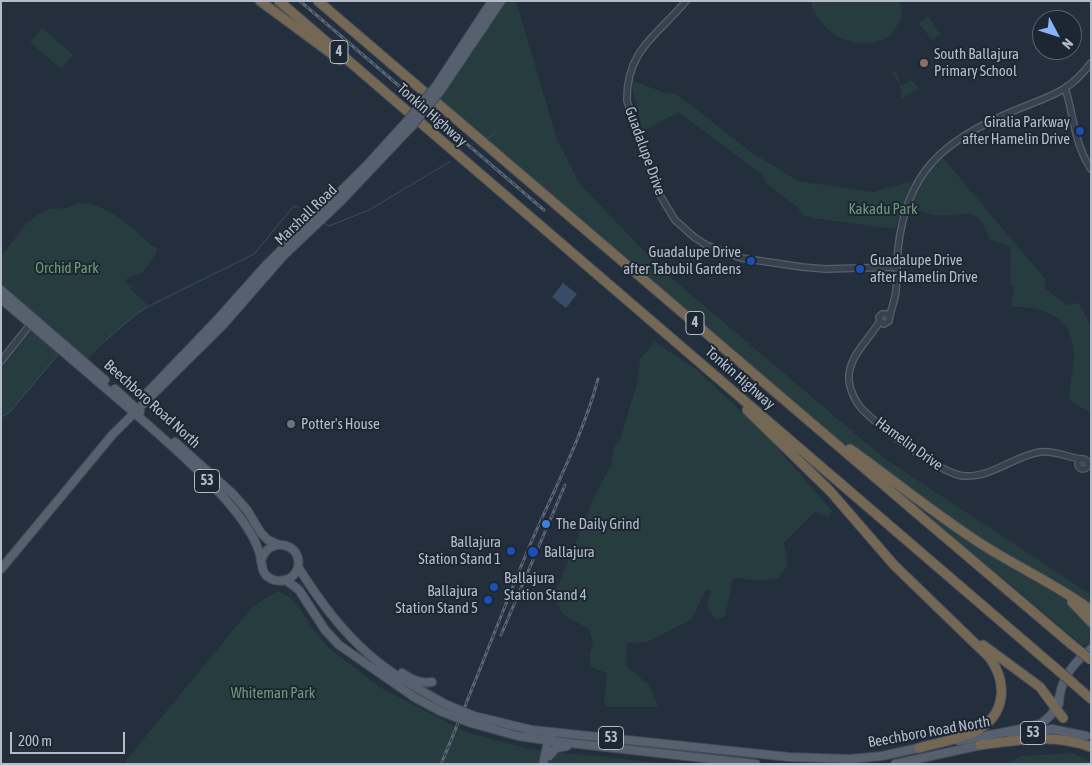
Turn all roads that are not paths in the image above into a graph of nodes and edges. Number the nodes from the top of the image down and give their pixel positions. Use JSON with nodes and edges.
{"nodes":[{"id":1,"x":260,"y":1,"type":"edge"},
{"id":2,"x":279,"y":1,"type":"edge"},
{"id":3,"x":318,"y":1,"type":"edge"},
{"id":4,"x":322,"y":1,"type":"edge"},
{"id":5,"x":492,"y":1,"type":"edge"},
{"id":6,"x":502,"y":1,"type":"edge"},
{"id":7,"x":686,"y":1,"type":"edge"},
{"id":8,"x":1091,"y":63,"type":"edge"},
{"id":9,"x":415,"y":84,"type":"junction"},
{"id":10,"x":439,"y":88,"type":"junction"},
{"id":11,"x":1065,"y":88,"type":"junction"},
{"id":12,"x":1058,"y":93,"type":"junction"},
{"id":13,"x":398,"y":104,"type":"junction"},
{"id":14,"x":1070,"y":104,"type":"junction"},
{"id":15,"x":1091,"y":169,"type":"edge"},
{"id":16,"x":897,"y":270,"type":"junction"},
{"id":17,"x":1,"y":290,"type":"edge"},
{"id":18,"x":1,"y":299,"type":"edge"},
{"id":19,"x":32,"y":321,"type":"junction"},
{"id":20,"x":698,"y":360,"type":"junction"},
{"id":21,"x":1,"y":361,"type":"edge"},
{"id":22,"x":134,"y":410,"type":"junction"},
{"id":23,"x":804,"y":416,"type":"junction"},
{"id":24,"x":1089,"y":466,"type":"edge"},
{"id":25,"x":277,"y":544,"type":"junction"},
{"id":26,"x":261,"y":561,"type":"junction"},
{"id":27,"x":298,"y":567,"type":"junction"},
{"id":28,"x":1,"y":569,"type":"edge"},
{"id":29,"x":286,"y":580,"type":"junction"},
{"id":30,"x":1059,"y":589,"type":"junction"},
{"id":31,"x":1091,"y":610,"type":"edge"},
{"id":32,"x":948,"y":617,"type":"junction"},
{"id":33,"x":1091,"y":622,"type":"edge"},
{"id":34,"x":351,"y":638,"type":"junction"},
{"id":35,"x":1091,"y":649,"type":"edge"},
{"id":36,"x":1091,"y":660,"type":"edge"},
{"id":37,"x":432,"y":682,"type":"dead end"},
{"id":38,"x":1091,"y":699,"type":"edge"},
{"id":39,"x":1057,"y":703,"type":"junction"},
{"id":40,"x":442,"y":707,"type":"junction"},
{"id":41,"x":1063,"y":718,"type":"joint"},
{"id":42,"x":472,"y":719,"type":"junction"},
{"id":43,"x":551,"y":732,"type":"junction"},
{"id":44,"x":525,"y":737,"type":"junction"},
{"id":45,"x":1088,"y":737,"type":"edge"},
{"id":46,"x":550,"y":741,"type":"junction"},
{"id":47,"x":576,"y":744,"type":"junction"},
{"id":48,"x":980,"y":745,"type":"junction"},
{"id":49,"x":1091,"y":747,"type":"edge"},
{"id":50,"x":715,"y":748,"type":"junction"},
{"id":51,"x":919,"y":748,"type":"junction"},
{"id":52,"x":546,"y":760,"type":"edge"},
{"id":53,"x":724,"y":760,"type":"junction"},
{"id":54,"x":756,"y":764,"type":"edge"},
{"id":55,"x":895,"y":764,"type":"edge"}],
"edges":[{"from":1,"to":13,"type":"highway"},
{"from":2,"to":13,"type":"highway","name":"Tonkin Highway","number":"4"},
{"from":3,"to":9,"type":"highway","name":"Tonkin Highway","number":"4"},
{"from":4,"to":9,"type":"highway"},
{"from":5,"to":10,"type":"main road","name":"Marshall Road"},
{"from":6,"to":10,"type":"main road","name":"Marshall Road"},
{"from":7,"to":16,"type":"street","name":"Guadalupe Drive"},
{"from":8,"to":11,"type":"street"},
{"from":9,"to":23,"type":"highway","name":"Tonkin Highway","number":"4"},
{"from":10,"to":22,"type":"main road","name":"Marshall Road","bridge":true},
{"from":11,"to":12,"type":"street"},
{"from":11,"to":14,"type":"street"},
{"from":12,"to":14,"type":"street"},
{"from":12,"to":16,"type":"street"},
{"from":13,"to":20,"type":"highway","name":"Tonkin Highway","number":"4"},
{"from":14,"to":15,"type":"street"},
{"from":16,"to":24,"type":"street","name":"Hamelin Drive"},
{"from":17,"to":19,"type":"main road","name":"Beechboro Road North","number":"53"},
{"from":18,"to":19,"type":"main road","name":"Beechboro Road North","number":"53"},
{"from":19,"to":21,"type":"street"},
{"from":19,"to":22,"type":"main road","name":"Beechboro Road North","number":"53"},
{"from":20,"to":32,"type":"highway"},
{"from":20,"to":38,"type":"highway","name":"Tonkin Highway","number":"4","bridge":true},
{"from":22,"to":25,"type":"main road","name":"Beechboro Road North","number":"53"},
{"from":22,"to":26,"type":"main road","name":"Beechboro Road North","number":"53"},
{"from":22,"to":28,"type":"main road","name":"Marshall Road"},
{"from":23,"to":30,"type":"highway"},
{"from":23,"to":36,"type":"highway","name":"Tonkin Highway","number":"4","bridge":true},
{"from":25,"to":26,"type":"main road"},
{"from":25,"to":27,"type":"main road","number":"53"},
{"from":26,"to":29,"type":"main road","number":"53"},
{"from":27,"to":29,"type":"main road"},
{"from":27,"to":34,"type":"main road","number":"53"},
{"from":29,"to":40,"type":"main road","number":"53"},
{"from":30,"to":31,"type":"highway"},
{"from":30,"to":33,"type":"highway"},
{"from":32,"to":39,"type":"highway"},
{"from":32,"to":51,"type":"highway"},
{"from":34,"to":37,"type":"main road"},
{"from":34,"to":40,"type":"main road","number":"53"},
{"from":35,"to":39,"type":"main road"},
{"from":39,"to":41,"type":"highway"},
{"from":39,"to":51,"type":"main road","name":"Beechboro Road North","number":"53"},
{"from":40,"to":42,"type":"main road","number":"53","bridge":true},
{"from":41,"to":45,"type":"main road"},
{"from":42,"to":43,"type":"main road","number":"53"},
{"from":42,"to":44,"type":"main road","number":"53"},
{"from":43,"to":46,"type":"main road"},
{"from":43,"to":50,"type":"main road","number":"53"},
{"from":44,"to":46,"type":"main road","number":"53"},
{"from":44,"to":52,"type":"main road"},
{"from":45,"to":48,"type":"main road","name":"Beechboro Road North","number":"53"},
{"from":46,"to":47,"type":"main road","number":"53"},
{"from":46,"to":52,"type":"main road"},
{"from":47,"to":52,"type":"main road"},
{"from":47,"to":53,"type":"main road","number":"53"},
{"from":48,"to":49,"type":"highway"},
{"from":48,"to":55,"type":"main road","name":"Beechboro Road North","number":"53"},
{"from":50,"to":51,"type":"main road","name":"Beechboro Road North","number":"53"},
{"from":50,"to":53,"type":"main road"},
{"from":53,"to":54,"type":"main road","number":"53"}]}
